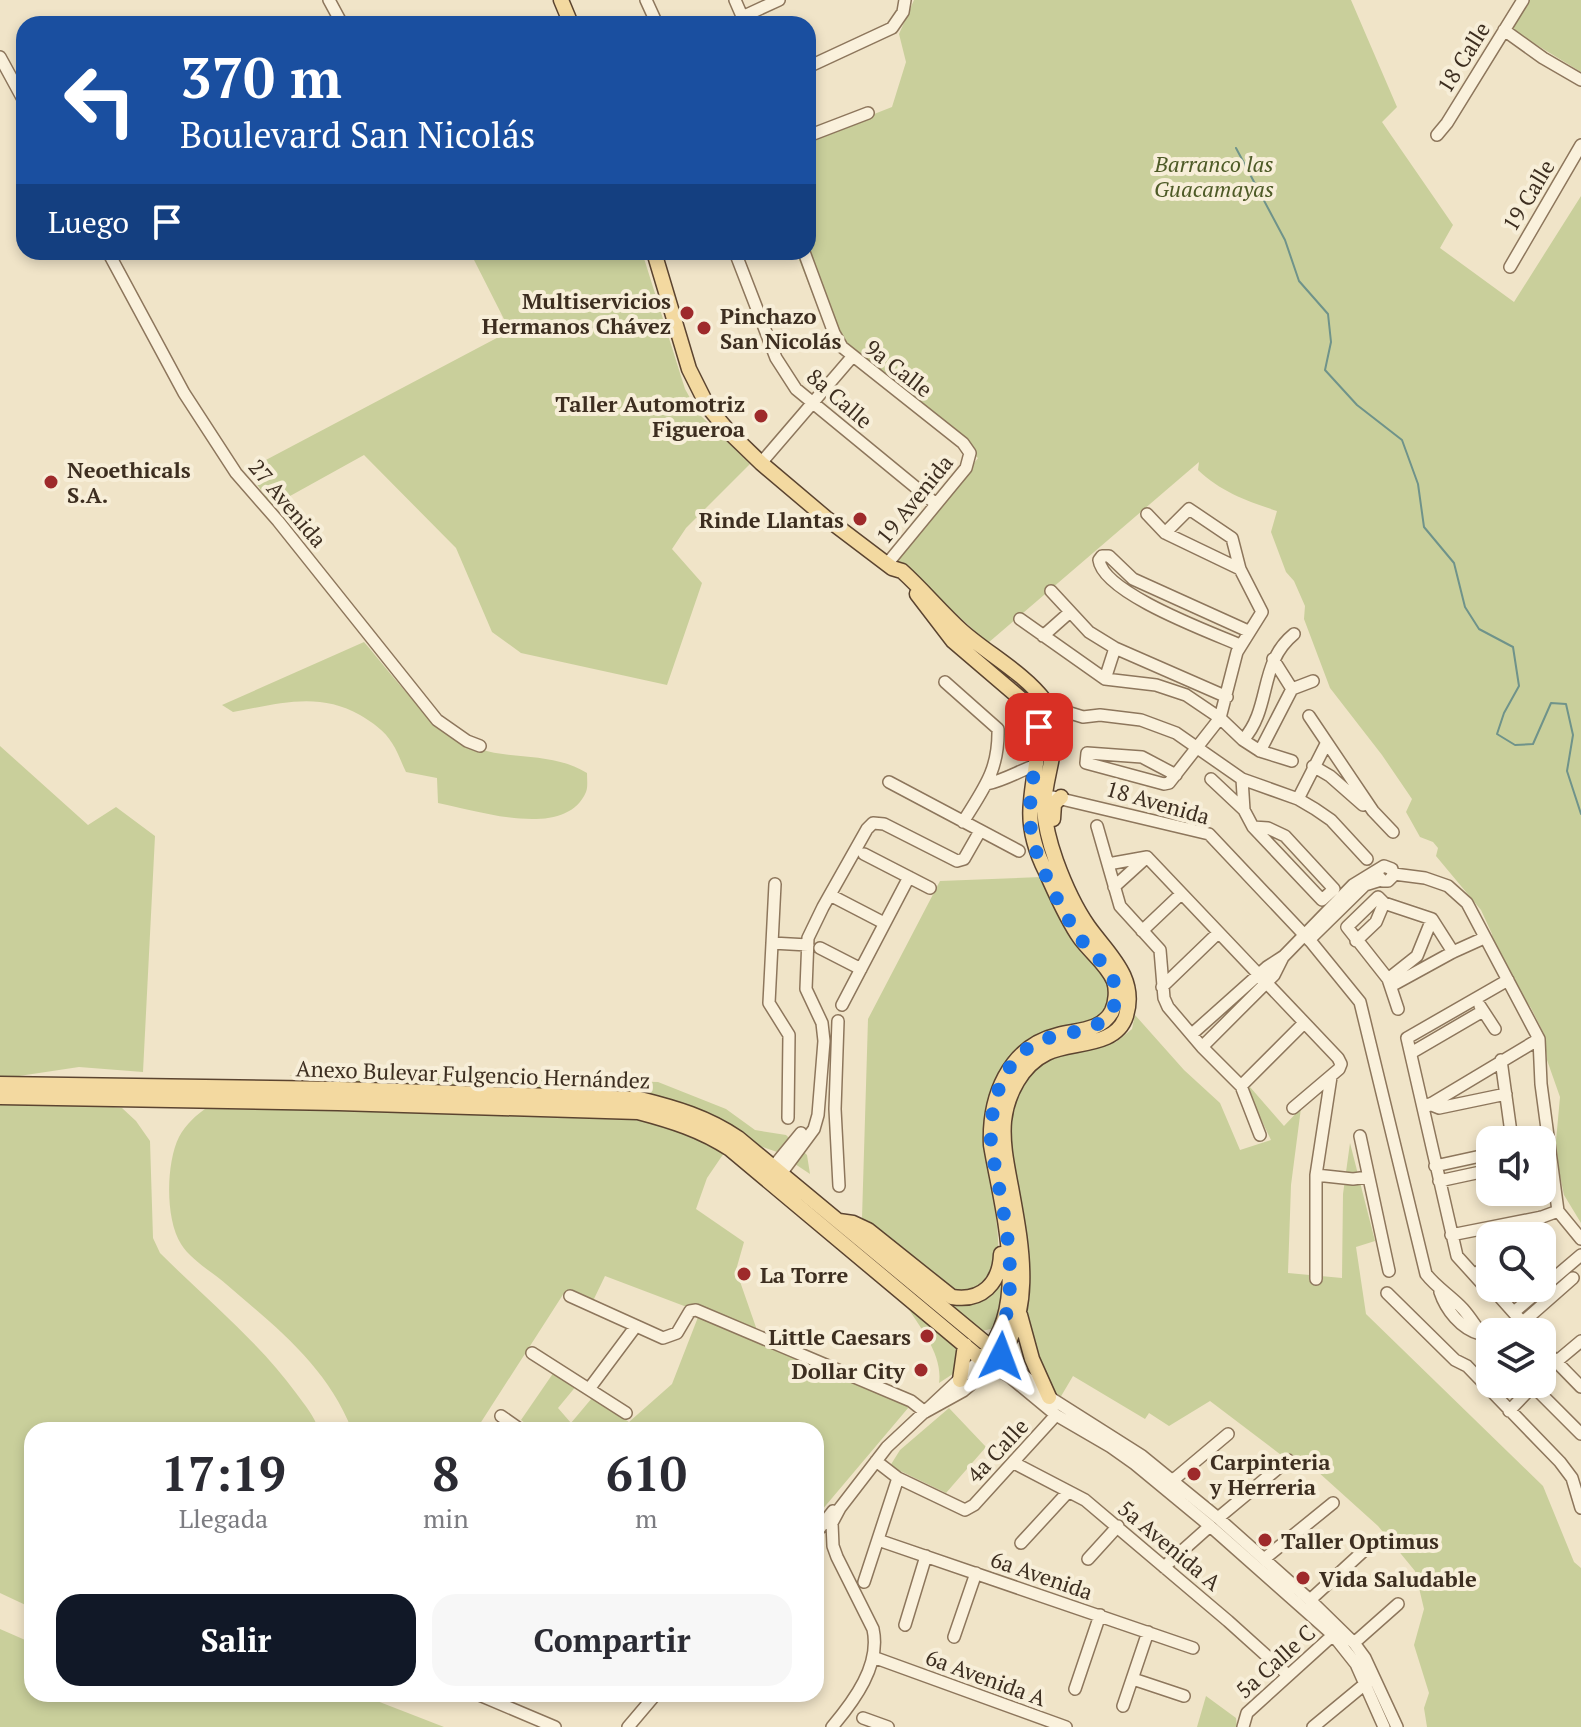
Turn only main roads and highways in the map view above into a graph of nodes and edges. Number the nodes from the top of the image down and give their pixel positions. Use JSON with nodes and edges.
{"nodes":[{"id":1,"x":656,"y":260,"type":"edge"},
{"id":2,"x":1052,"y":714,"type":"junction"},
{"id":3,"x":1036,"y":768,"type":"junction"},
{"id":4,"x":1044,"y":796,"type":"junction"},
{"id":5,"x":1061,"y":797,"type":"road end"},
{"id":6,"x":1086,"y":922,"type":"junction"},
{"id":7,"x":0,"y":1084,"type":"edge"},
{"id":8,"x":0,"y":1097,"type":"edge"},
{"id":9,"x":773,"y":1175,"type":"junction"},
{"id":10,"x":999,"y":1194,"type":"junction"},
{"id":11,"x":838,"y":1221,"type":"junction"},
{"id":12,"x":1019,"y":1311,"type":"junction"},
{"id":13,"x":965,"y":1345,"type":"junction"},
{"id":14,"x":992,"y":1357,"type":"junction"},
{"id":15,"x":960,"y":1380,"type":"road end"},
{"id":16,"x":1049,"y":1397,"type":"road end"}],
"edges":[{"from":1,"to":2,"type":"main road"},
{"from":2,"to":3,"type":"main road"},
{"from":2,"to":4,"type":"main road"},
{"from":3,"to":4,"type":"main road"},
{"from":3,"to":10,"type":"main road"},
{"from":4,"to":6,"type":"main road"},
{"from":5,"to":6,"type":"main road"},
{"from":6,"to":12,"type":"main road"},
{"from":7,"to":9,"type":"main road","name":"Anexo Bulevar Fulgencio Hernández"},
{"from":8,"to":9,"type":"main road","name":"Anexo Bulevar Fulgencio Hernández"},
{"from":9,"to":11,"type":"main road","name":"Anexo Bulevar Fulgencio Hernández"},
{"from":9,"to":13,"type":"main road","name":"Anexo Bulevar Fulgencio Hernández"},
{"from":10,"to":11,"type":"main road"},
{"from":10,"to":14,"type":"main road"},
{"from":11,"to":14,"type":"main road","name":"Anexo Bulevar Fulgencio Hernández"},
{"from":12,"to":14,"type":"main road"},
{"from":12,"to":16,"type":"main road"},
{"from":13,"to":14,"type":"main road","name":"Anexo Bulevar Fulgencio Hernández"},
{"from":13,"to":15,"type":"main road"}]}
